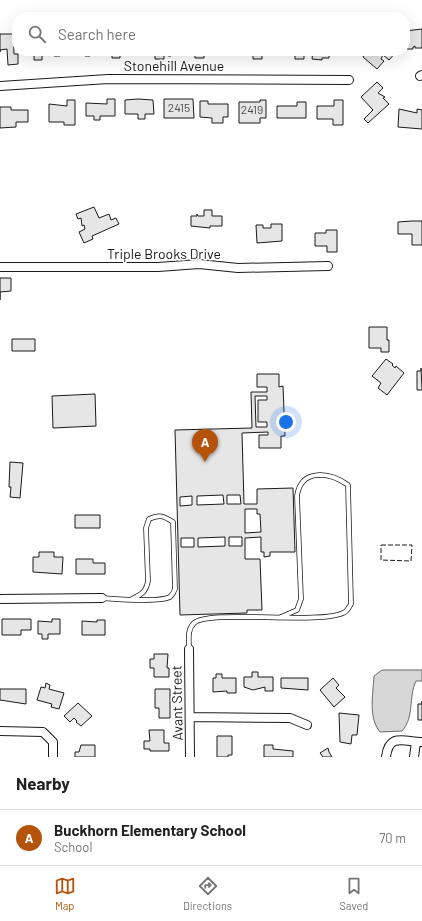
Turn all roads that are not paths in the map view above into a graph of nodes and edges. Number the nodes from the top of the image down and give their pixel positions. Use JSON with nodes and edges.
{"nodes":[{"id":1,"x":349,"y":80,"type":"dead end"},
{"id":2,"x":0,"y":86,"type":"edge"},
{"id":3,"x":328,"y":266,"type":"dead end"},
{"id":4,"x":0,"y":267,"type":"edge"},
{"id":5,"x":102,"y":598,"type":"joint"},
{"id":6,"x":2,"y":599,"type":"edge"},
{"id":7,"x":132,"y":599,"type":"junction"},
{"id":8,"x":281,"y":617,"type":"junction"},
{"id":9,"x":189,"y":649,"type":"joint"},
{"id":10,"x":190,"y":717,"type":"junction"},
{"id":11,"x":307,"y":725,"type":"dead end"},
{"id":12,"x":0,"y":731,"type":"edge"},
{"id":13,"x":419,"y":742,"type":"edge"},
{"id":14,"x":54,"y":757,"type":"edge"},
{"id":15,"x":190,"y":757,"type":"edge"},
{"id":16,"x":386,"y":757,"type":"edge"},
{"id":17,"x":414,"y":757,"type":"edge"}],
"edges":[{"from":1,"to":2,"type":"street","name":"Stonehill Avenue"},
{"from":3,"to":4,"type":"street","name":"Triple Brooks Drive"},
{"from":5,"to":6,"type":"street"},
{"from":5,"to":7,"type":"lane"},
{"from":7,"to":7,"type":"lane"},
{"from":8,"to":8,"type":"lane"},
{"from":8,"to":9,"type":"lane"},
{"from":9,"to":10,"type":"street","name":"Avant Street"},
{"from":10,"to":11,"type":"street"},
{"from":10,"to":15,"type":"street","name":"Avant Street"},
{"from":12,"to":14,"type":"street"},
{"from":13,"to":16,"type":"street"},
{"from":13,"to":17,"type":"street"}]}
